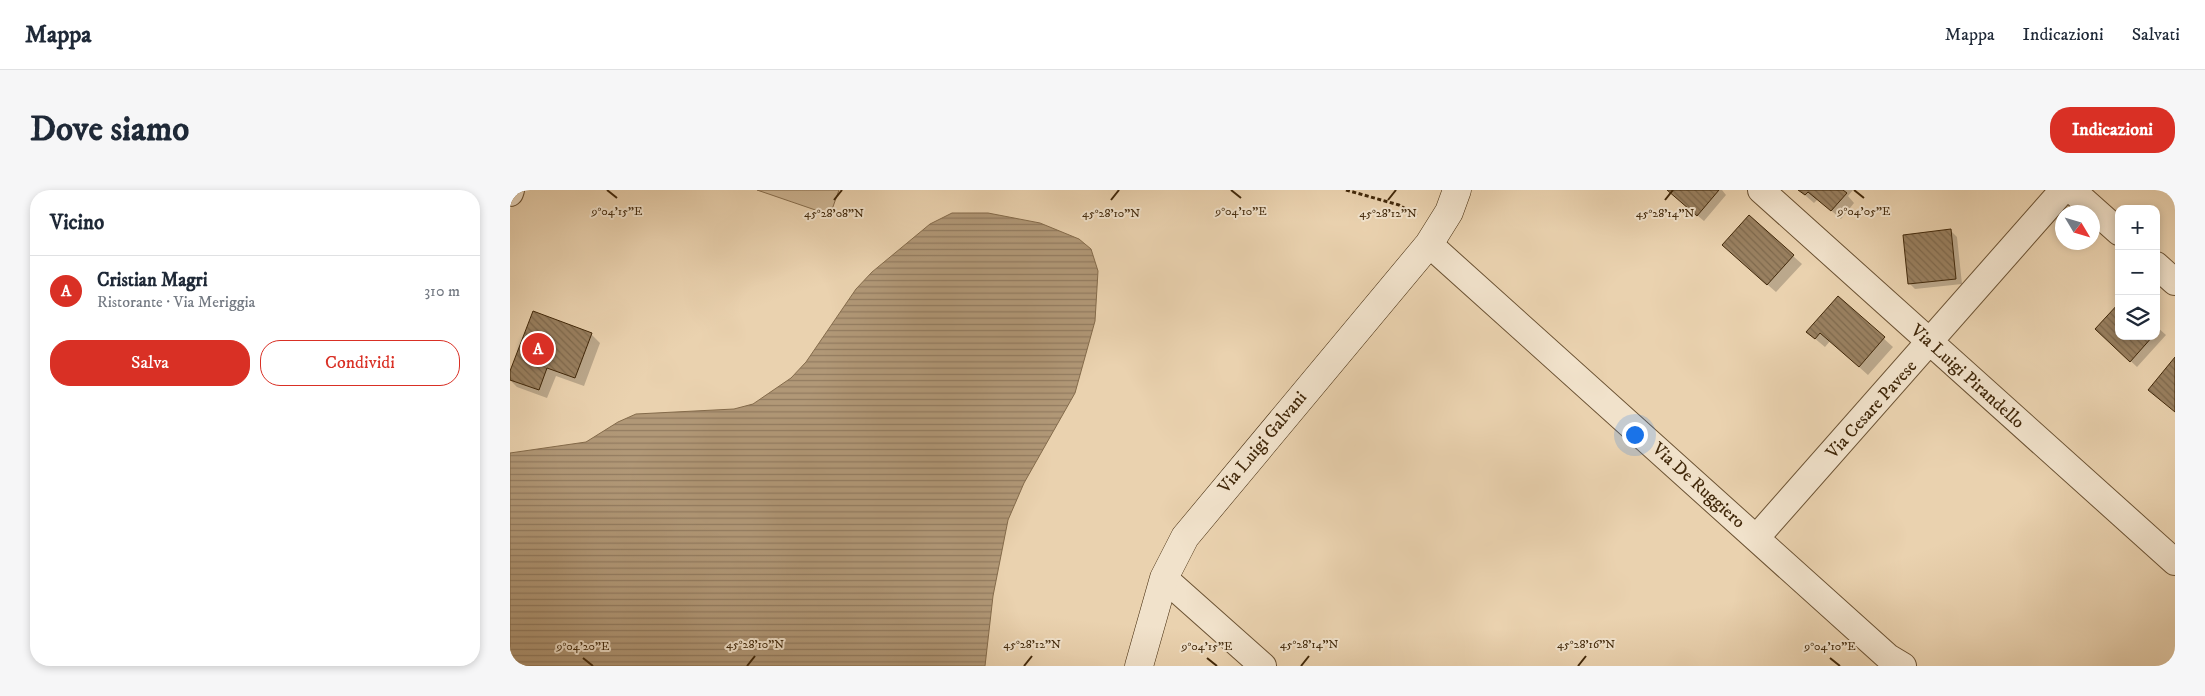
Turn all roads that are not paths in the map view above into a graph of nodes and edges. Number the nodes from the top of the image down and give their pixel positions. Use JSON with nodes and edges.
{"nodes":[{"id":1,"x":1446,"y":190,"type":"edge"},
{"id":2,"x":1457,"y":190,"type":"edge"},
{"id":3,"x":1761,"y":190,"type":"edge"},
{"id":4,"x":2064,"y":190,"type":"edge"},
{"id":5,"x":2072,"y":190,"type":"edge"},
{"id":6,"x":2115,"y":228,"type":"edge"},
{"id":7,"x":1434,"y":236,"type":"junction"},
{"id":8,"x":2160,"y":269,"type":"edge"},
{"id":9,"x":2175,"y":282,"type":"edge"},
{"id":10,"x":1931,"y":343,"type":"junction"},
{"id":11,"x":1757,"y":537,"type":"junction"},
{"id":12,"x":2175,"y":562,"type":"edge"},
{"id":13,"x":1164,"y":578,"type":"junction"},
{"id":14,"x":1139,"y":666,"type":"edge"},
{"id":15,"x":1263,"y":666,"type":"edge"},
{"id":16,"x":1902,"y":666,"type":"edge"}],
"edges":[{"from":1,"to":7,"type":"street"},
{"from":2,"to":7,"type":"street","name":"Via Luigi Galvani"},
{"from":3,"to":10,"type":"street","name":"Via Luigi Pirandello"},
{"from":4,"to":10,"type":"street","name":"Via Cesare Pavese"},
{"from":5,"to":6,"type":"street"},
{"from":7,"to":11,"type":"street","name":"Via De Ruggiero"},
{"from":7,"to":13,"type":"street","name":"Via Luigi Galvani"},
{"from":8,"to":9,"type":"street"},
{"from":10,"to":11,"type":"street","name":"Via Cesare Pavese"},
{"from":10,"to":12,"type":"street","name":"Via Luigi Pirandello"},
{"from":11,"to":16,"type":"street","name":"Via De Ruggiero"},
{"from":13,"to":14,"type":"street","name":"Via Luigi Galvani"},
{"from":13,"to":15,"type":"street"}]}
